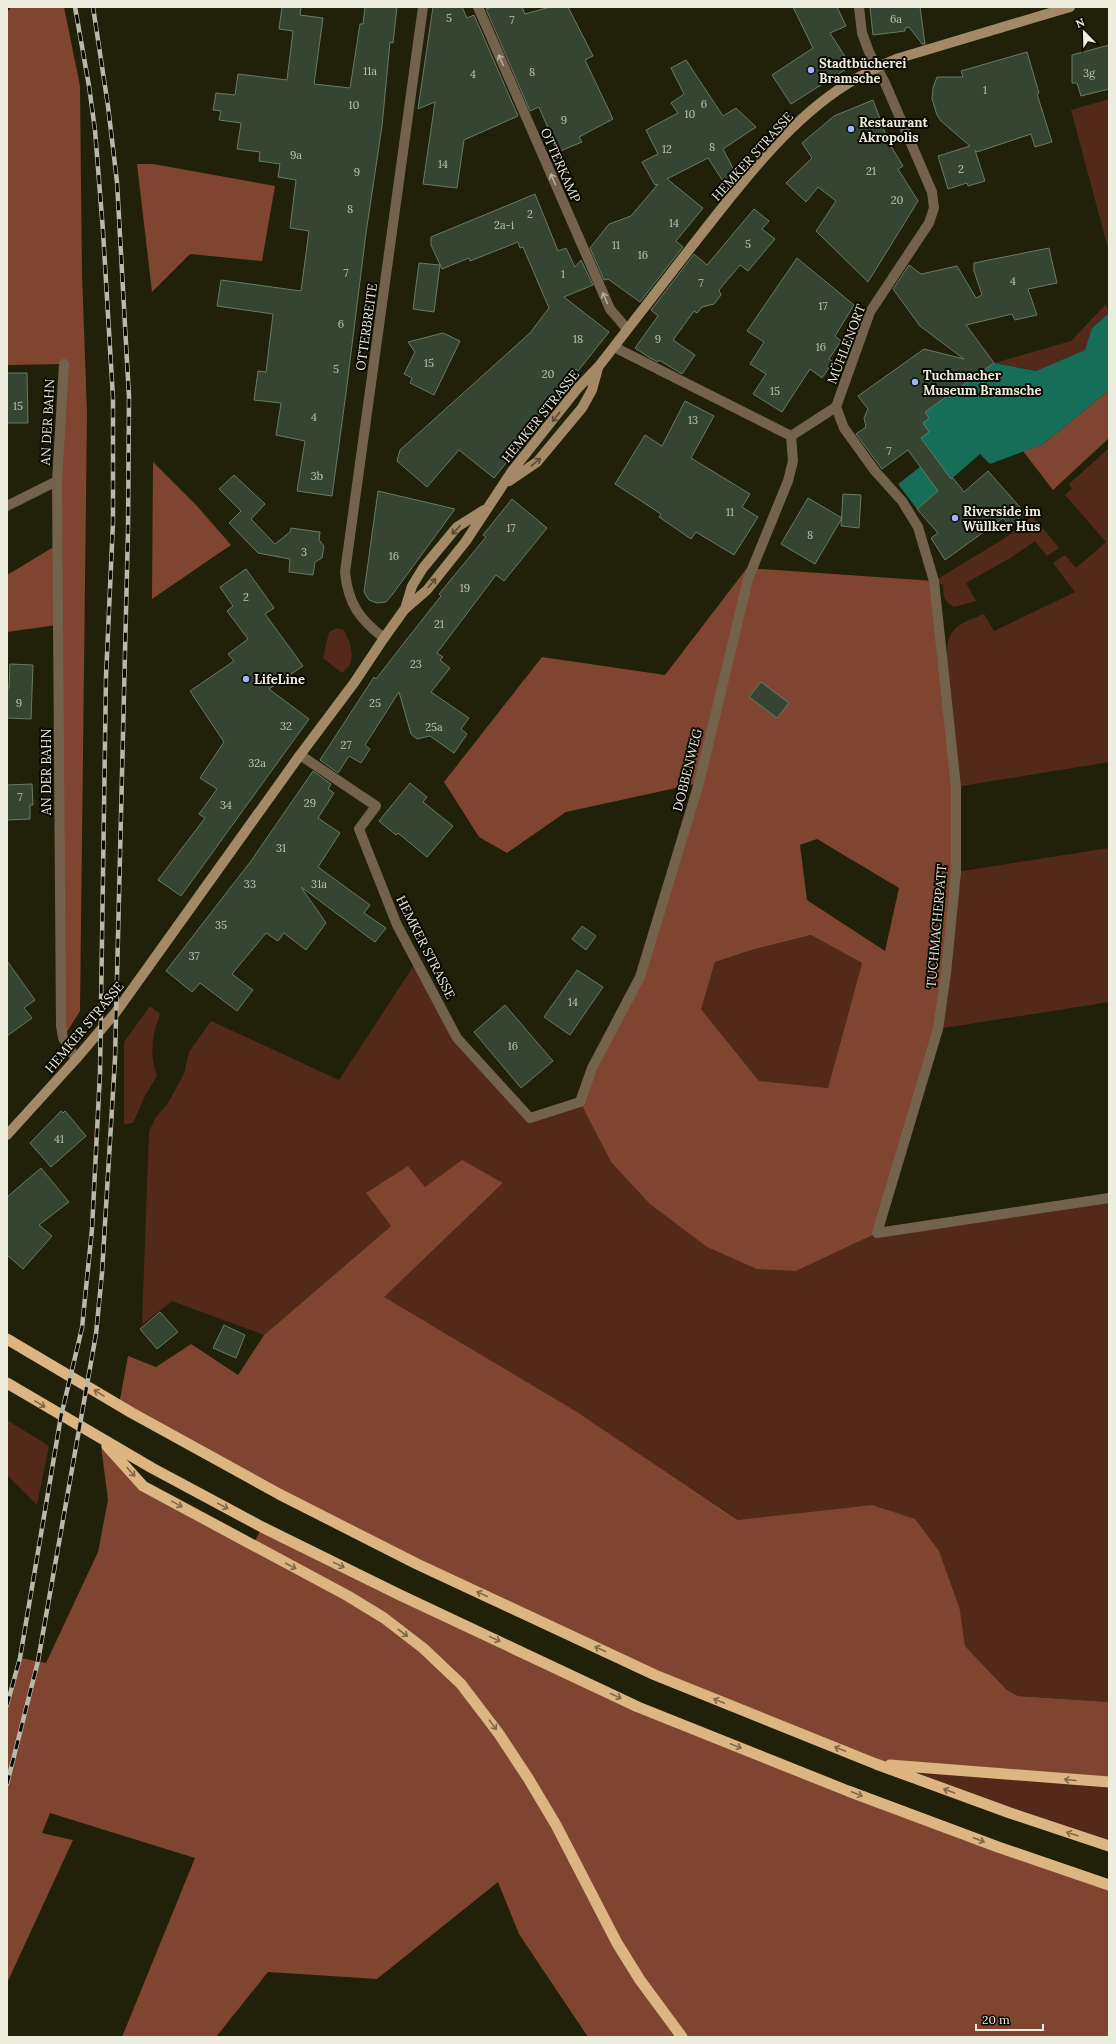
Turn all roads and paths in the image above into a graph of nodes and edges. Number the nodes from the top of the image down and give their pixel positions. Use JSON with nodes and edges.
{"nodes":[{"id":1,"x":423,"y":7,"type":"edge"},
{"id":2,"x":478,"y":7,"type":"edge"},
{"id":3,"x":859,"y":7,"type":"edge"},
{"id":4,"x":1070,"y":7,"type":"edge"},
{"id":5,"x":876,"y":68,"type":"junction"},
{"id":6,"x":628,"y":329,"type":"junction"},
{"id":7,"x":614,"y":347,"type":"junction"},
{"id":8,"x":64,"y":364,"type":"dead end"},
{"id":9,"x":599,"y":366,"type":"junction"},
{"id":10,"x":836,"y":407,"type":"junction"},
{"id":11,"x":791,"y":436,"type":"junction"},
{"id":12,"x":57,"y":481,"type":"junction"},
{"id":13,"x":504,"y":484,"type":"junction"},
{"id":14,"x":7,"y":506,"type":"edge"},
{"id":15,"x":487,"y":508,"type":"junction"},
{"id":16,"x":404,"y":610,"type":"junction"},
{"id":17,"x":384,"y":638,"type":"junction"},
{"id":18,"x":300,"y":755,"type":"junction"},
{"id":19,"x":76,"y":1060,"type":"junction"},
{"id":20,"x":580,"y":1102,"type":"joint"},
{"id":21,"x":7,"y":1135,"type":"edge"},
{"id":22,"x":1109,"y":1198,"type":"edge"},
{"id":23,"x":7,"y":1339,"type":"edge"},
{"id":24,"x":7,"y":1383,"type":"edge"},
{"id":25,"x":100,"y":1438,"type":"junction"},
{"id":26,"x":876,"y":1764,"type":"junction"},
{"id":27,"x":1109,"y":1782,"type":"edge"},
{"id":28,"x":1109,"y":1846,"type":"edge"},
{"id":29,"x":1109,"y":1885,"type":"edge"},
{"id":30,"x":682,"y":2037,"type":"edge"}],
"edges":[{"from":1,"to":17,"type":"street","name":"OTTERBREITE"},
{"from":6,"to":2,"type":"street","name":"OTTERKAMP","one_way":true},
{"from":3,"to":5,"type":"street","name":"MÜHLENORT"},
{"from":4,"to":5,"type":"main road","name":"HEMKER STRASSE"},
{"from":5,"to":6,"type":"main road","name":"HEMKER STRASSE"},
{"from":5,"to":10,"type":"street","name":"MÜHLENORT"},
{"from":6,"to":7,"type":"main road","name":"HEMKER STRASSE"},
{"from":7,"to":9,"type":"main road","name":"HEMKER STRASSE"},
{"from":7,"to":11,"type":"street"},
{"from":8,"to":12,"type":"street","name":"AN DER BAHN"},
{"from":9,"to":13,"type":"main road","name":"HEMKER STRASSE","one_way":true},
{"from":13,"to":9,"type":"main road","name":"HEMKER STRASSE","one_way":true},
{"from":10,"to":11,"type":"street"},
{"from":10,"to":22,"type":"street","name":"TUCHMACHERPATT"},
{"from":11,"to":20,"type":"street","name":"DOBBENWEG"},
{"from":12,"to":14,"type":"street","name":"AN DER BAHN"},
{"from":12,"to":19,"type":"street","name":"AN DER BAHN"},
{"from":13,"to":15,"type":"main road","name":"HEMKER STRASSE"},
{"from":16,"to":15,"type":"main road","name":"HEMKER STRASSE","one_way":true},
{"from":15,"to":16,"type":"main road","name":"HEMKER STRASSE","one_way":true},
{"from":16,"to":17,"type":"main road","name":"HEMKER STRASSE"},
{"from":17,"to":18,"type":"main road","name":"HEMKER STRASSE"},
{"from":18,"to":19,"type":"main road","name":"HEMKER STRASSE"},
{"from":18,"to":20,"type":"street","name":"HEMKER STRASSE"},
{"from":19,"to":21,"type":"main road","name":"HEMKER STRASSE"},
{"from":26,"to":23,"type":"highway","one_way":true},
{"from":24,"to":25,"type":"highway","one_way":true},
{"from":25,"to":29,"type":"highway","one_way":true},
{"from":25,"to":30,"type":"highway","one_way":true},
{"from":27,"to":26,"type":"highway","one_way":true},
{"from":28,"to":26,"type":"highway","one_way":true}]}
